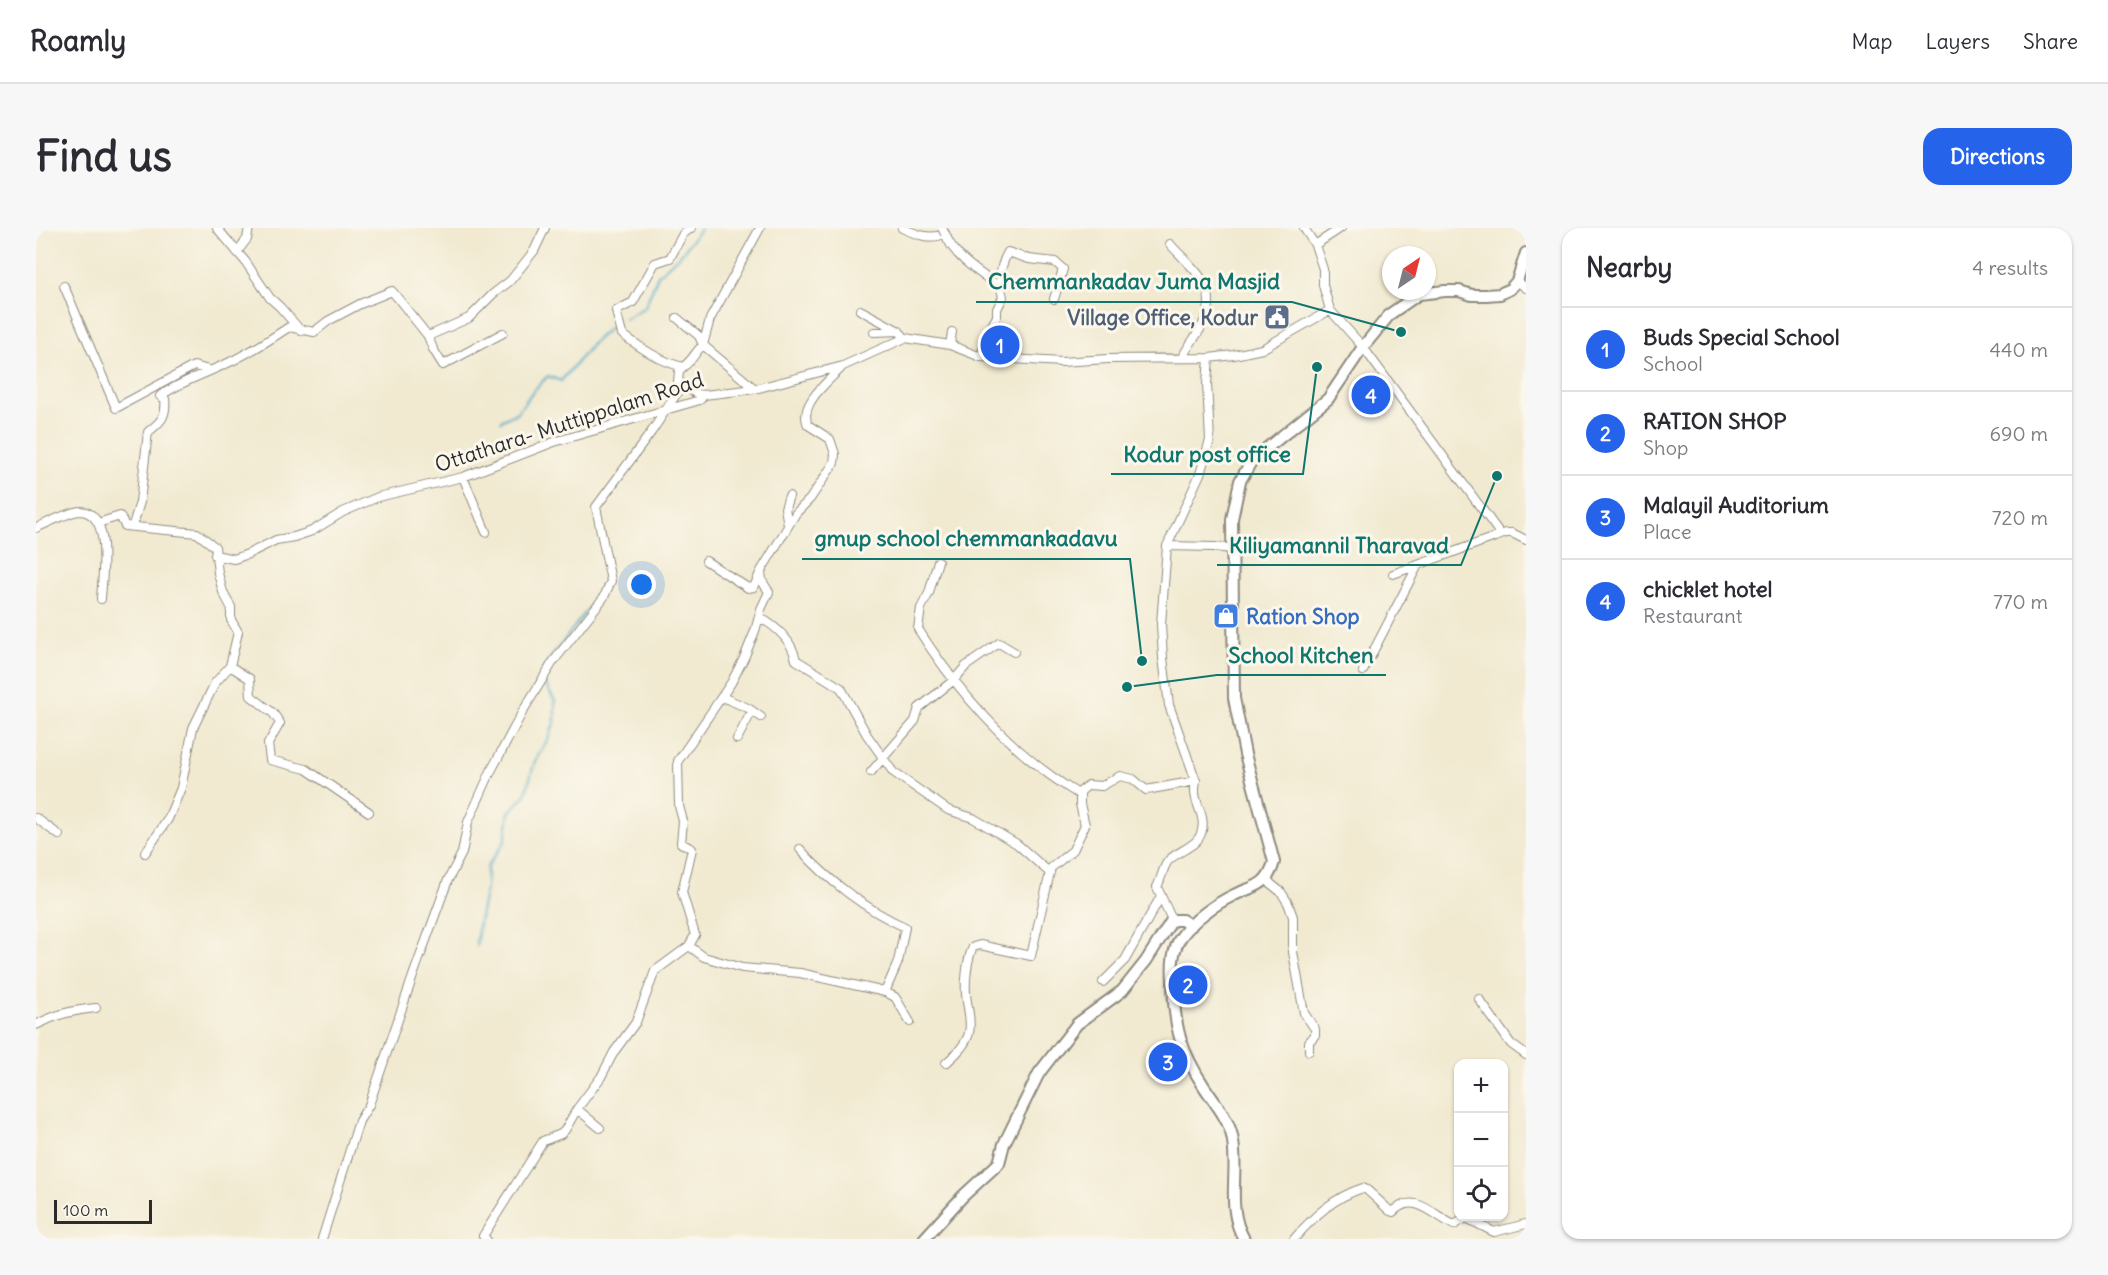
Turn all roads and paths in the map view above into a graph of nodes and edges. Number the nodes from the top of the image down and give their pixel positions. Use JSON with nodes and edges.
{"nodes":[{"id":1,"x":217,"y":228,"type":"edge"},
{"id":2,"x":249,"y":228,"type":"edge"},
{"id":3,"x":545,"y":228,"type":"edge"},
{"id":4,"x":691,"y":228,"type":"edge"},
{"id":5,"x":760,"y":228,"type":"edge"},
{"id":6,"x":902,"y":228,"type":"edge"},
{"id":7,"x":1304,"y":228,"type":"edge"},
{"id":8,"x":1341,"y":228,"type":"edge"},
{"id":9,"x":943,"y":231,"type":"edge"},
{"id":10,"x":1170,"y":244,"type":"dead end"},
{"id":11,"x":1315,"y":245,"type":"junction"},
{"id":12,"x":237,"y":252,"type":"junction"},
{"id":13,"x":1526,"y":253,"type":"edge"},
{"id":14,"x":1517,"y":281,"type":"junction"},
{"id":15,"x":64,"y":285,"type":"dead end"},
{"id":16,"x":1000,"y":287,"type":"junction"},
{"id":17,"x":1526,"y":288,"type":"edge"},
{"id":18,"x":1054,"y":299,"type":"dead end"},
{"id":19,"x":860,"y":310,"type":"dead end"},
{"id":20,"x":1330,"y":310,"type":"junction"},
{"id":21,"x":676,"y":318,"type":"dead end"},
{"id":22,"x":301,"y":331,"type":"junction"},
{"id":23,"x":899,"y":331,"type":"junction"},
{"id":24,"x":874,"y":332,"type":"dead end"},
{"id":25,"x":952,"y":332,"type":"dead end"},
{"id":26,"x":502,"y":333,"type":"dead end"},
{"id":27,"x":428,"y":336,"type":"junction"},
{"id":28,"x":905,"y":338,"type":"junction"},
{"id":29,"x":704,"y":345,"type":"junction"},
{"id":30,"x":950,"y":345,"type":"junction"},
{"id":31,"x":1364,"y":347,"type":"junction"},
{"id":32,"x":981,"y":357,"type":"junction"},
{"id":33,"x":1182,"y":358,"type":"junction"},
{"id":34,"x":1209,"y":358,"type":"junction"},
{"id":35,"x":843,"y":366,"type":"junction"},
{"id":36,"x":683,"y":367,"type":"junction"},
{"id":37,"x":209,"y":370,"type":"junction"},
{"id":38,"x":683,"y":384,"type":"junction"},
{"id":39,"x":755,"y":389,"type":"junction"},
{"id":40,"x":704,"y":395,"type":"junction"},
{"id":41,"x":667,"y":410,"type":"junction"},
{"id":42,"x":464,"y":477,"type":"junction"},
{"id":43,"x":789,"y":496,"type":"dead end"},
{"id":44,"x":98,"y":523,"type":"junction"},
{"id":45,"x":134,"y":525,"type":"dead end"},
{"id":46,"x":788,"y":525,"type":"junction"},
{"id":47,"x":36,"y":528,"type":"edge"},
{"id":48,"x":486,"y":532,"type":"dead end"},
{"id":49,"x":1501,"y":535,"type":"junction"},
{"id":50,"x":1526,"y":540,"type":"edge"},
{"id":51,"x":1167,"y":546,"type":"junction"},
{"id":52,"x":1232,"y":549,"type":"junction"},
{"id":53,"x":215,"y":555,"type":"junction"},
{"id":54,"x":706,"y":561,"type":"dead end"},
{"id":55,"x":938,"y":561,"type":"dead end"},
{"id":56,"x":1418,"y":565,"type":"junction"},
{"id":57,"x":761,"y":571,"type":"junction"},
{"id":58,"x":1393,"y":574,"type":"dead end"},
{"id":59,"x":101,"y":598,"type":"dead end"},
{"id":60,"x":759,"y":617,"type":"junction"},
{"id":61,"x":1014,"y":652,"type":"dead end"},
{"id":62,"x":230,"y":666,"type":"junction"},
{"id":63,"x":1364,"y":671,"type":"dead end"},
{"id":64,"x":954,"y":680,"type":"junction"},
{"id":65,"x":722,"y":697,"type":"junction"},
{"id":66,"x":752,"y":711,"type":"junction"},
{"id":67,"x":761,"y":717,"type":"dead end"},
{"id":68,"x":737,"y":739,"type":"dead end"},
{"id":69,"x":883,"y":758,"type":"junction"},
{"id":70,"x":871,"y":772,"type":"dead end"},
{"id":71,"x":1196,"y":781,"type":"junction"},
{"id":72,"x":1080,"y":795,"type":"junction"},
{"id":73,"x":369,"y":812,"type":"dead end"},
{"id":74,"x":36,"y":818,"type":"edge"},
{"id":75,"x":59,"y":835,"type":"dead end"},
{"id":76,"x":800,"y":849,"type":"dead end"},
{"id":77,"x":145,"y":853,"type":"dead end"},
{"id":78,"x":1050,"y":873,"type":"junction"},
{"id":79,"x":1266,"y":878,"type":"junction"},
{"id":80,"x":1161,"y":896,"type":"junction"},
{"id":81,"x":1172,"y":920,"type":"junction"},
{"id":82,"x":1191,"y":926,"type":"junction"},
{"id":83,"x":689,"y":946,"type":"junction"},
{"id":84,"x":1103,"y":982,"type":"dead end"},
{"id":85,"x":885,"y":992,"type":"junction"},
{"id":86,"x":1479,"y":999,"type":"dead end"},
{"id":87,"x":96,"y":1008,"type":"dead end"},
{"id":88,"x":910,"y":1022,"type":"dead end"},
{"id":89,"x":36,"y":1025,"type":"edge"},
{"id":90,"x":1309,"y":1051,"type":"dead end"},
{"id":91,"x":1526,"y":1055,"type":"edge"},
{"id":92,"x":946,"y":1063,"type":"dead end"},
{"id":93,"x":577,"y":1109,"type":"junction"},
{"id":94,"x":600,"y":1128,"type":"dead end"},
{"id":95,"x":1526,"y":1224,"type":"edge"},
{"id":96,"x":322,"y":1239,"type":"edge"},
{"id":97,"x":486,"y":1239,"type":"edge"},
{"id":98,"x":924,"y":1239,"type":"edge"},
{"id":99,"x":1244,"y":1239,"type":"edge"},
{"id":100,"x":1294,"y":1239,"type":"edge"}],
"edges":[{"from":1,"to":12,"type":"street"},
{"from":2,"to":12,"type":"street"},
{"from":3,"to":27,"type":"street"},
{"from":4,"to":36,"type":"street"},
{"from":5,"to":29,"type":"street"},
{"from":6,"to":9,"type":"street"},
{"from":7,"to":11,"type":"street"},
{"from":8,"to":11,"type":"street"},
{"from":9,"to":16,"type":"street"},
{"from":10,"to":33,"type":"street"},
{"from":11,"to":20,"type":"street"},
{"from":12,"to":22,"type":"street"},
{"from":13,"to":14,"type":"main road"},
{"from":14,"to":17,"type":"street"},
{"from":14,"to":31,"type":"main road"},
{"from":15,"to":37,"type":"street"},
{"from":16,"to":18,"type":"street"},
{"from":16,"to":32,"type":"street"},
{"from":19,"to":23,"type":"street"},
{"from":20,"to":31,"type":"street"},
{"from":20,"to":34,"type":"street"},
{"from":21,"to":29,"type":"street"},
{"from":22,"to":27,"type":"street"},
{"from":22,"to":37,"type":"street"},
{"from":23,"to":24,"type":"street"},
{"from":23,"to":28,"type":"street"},
{"from":25,"to":30,"type":"street"},
{"from":26,"to":27,"type":"street"},
{"from":28,"to":30,"type":"street"},
{"from":28,"to":35,"type":"street","name":"Ottathara- Muttippalam Road"},
{"from":29,"to":36,"type":"street"},
{"from":29,"to":39,"type":"street"},
{"from":30,"to":32,"type":"street"},
{"from":31,"to":49,"type":"street"},
{"from":31,"to":52,"type":"main road"},
{"from":32,"to":33,"type":"street"},
{"from":33,"to":34,"type":"street"},
{"from":34,"to":51,"type":"street"},
{"from":35,"to":39,"type":"street","name":"Ottathara- Muttippalam Road"},
{"from":35,"to":46,"type":"street"},
{"from":36,"to":38,"type":"street"},
{"from":37,"to":45,"type":"street"},
{"from":38,"to":40,"type":"street"},
{"from":38,"to":41,"type":"street"},
{"from":39,"to":40,"type":"street","name":"Ottathara- Muttippalam Road"},
{"from":40,"to":41,"type":"street","name":"Ottathara- Muttippalam Road"},
{"from":41,"to":42,"type":"street","name":"Ottathara- Muttippalam Road"},
{"from":41,"to":96,"type":"street"},
{"from":42,"to":48,"type":"street"},
{"from":42,"to":53,"type":"street","name":"Ottathara- Muttippalam Road"},
{"from":43,"to":46,"type":"street"},
{"from":44,"to":47,"type":"street"},
{"from":44,"to":53,"type":"street"},
{"from":44,"to":59,"type":"street"},
{"from":46,"to":57,"type":"street"},
{"from":49,"to":50,"type":"street"},
{"from":49,"to":56,"type":"street"},
{"from":51,"to":52,"type":"street"},
{"from":51,"to":71,"type":"street"},
{"from":52,"to":79,"type":"main road"},
{"from":53,"to":62,"type":"street"},
{"from":54,"to":57,"type":"street"},
{"from":55,"to":64,"type":"street"},
{"from":56,"to":58,"type":"street"},
{"from":56,"to":63,"type":"street"},
{"from":57,"to":60,"type":"street"},
{"from":60,"to":65,"type":"street"},
{"from":60,"to":69,"type":"street"},
{"from":61,"to":64,"type":"street"},
{"from":62,"to":73,"type":"street"},
{"from":62,"to":77,"type":"street"},
{"from":64,"to":69,"type":"street"},
{"from":64,"to":72,"type":"street"},
{"from":65,"to":66,"type":"street"},
{"from":65,"to":83,"type":"street"},
{"from":66,"to":67,"type":"street"},
{"from":66,"to":68,"type":"street"},
{"from":69,"to":70,"type":"street"},
{"from":69,"to":78,"type":"street"},
{"from":71,"to":72,"type":"street"},
{"from":71,"to":80,"type":"street"},
{"from":72,"to":78,"type":"street"},
{"from":74,"to":75,"type":"street"},
{"from":76,"to":85,"type":"street"},
{"from":78,"to":92,"type":"street"},
{"from":79,"to":82,"type":"main road"},
{"from":79,"to":90,"type":"street"},
{"from":80,"to":81,"type":"street"},
{"from":80,"to":84,"type":"street"},
{"from":81,"to":82,"type":"main road"},
{"from":81,"to":98,"type":"main road"},
{"from":82,"to":99,"type":"main road"},
{"from":83,"to":85,"type":"street"},
{"from":83,"to":93,"type":"street"},
{"from":85,"to":88,"type":"street"},
{"from":86,"to":91,"type":"street"},
{"from":87,"to":89,"type":"street"},
{"from":93,"to":94,"type":"street"},
{"from":93,"to":97,"type":"street"},
{"from":95,"to":100,"type":"street"}]}
